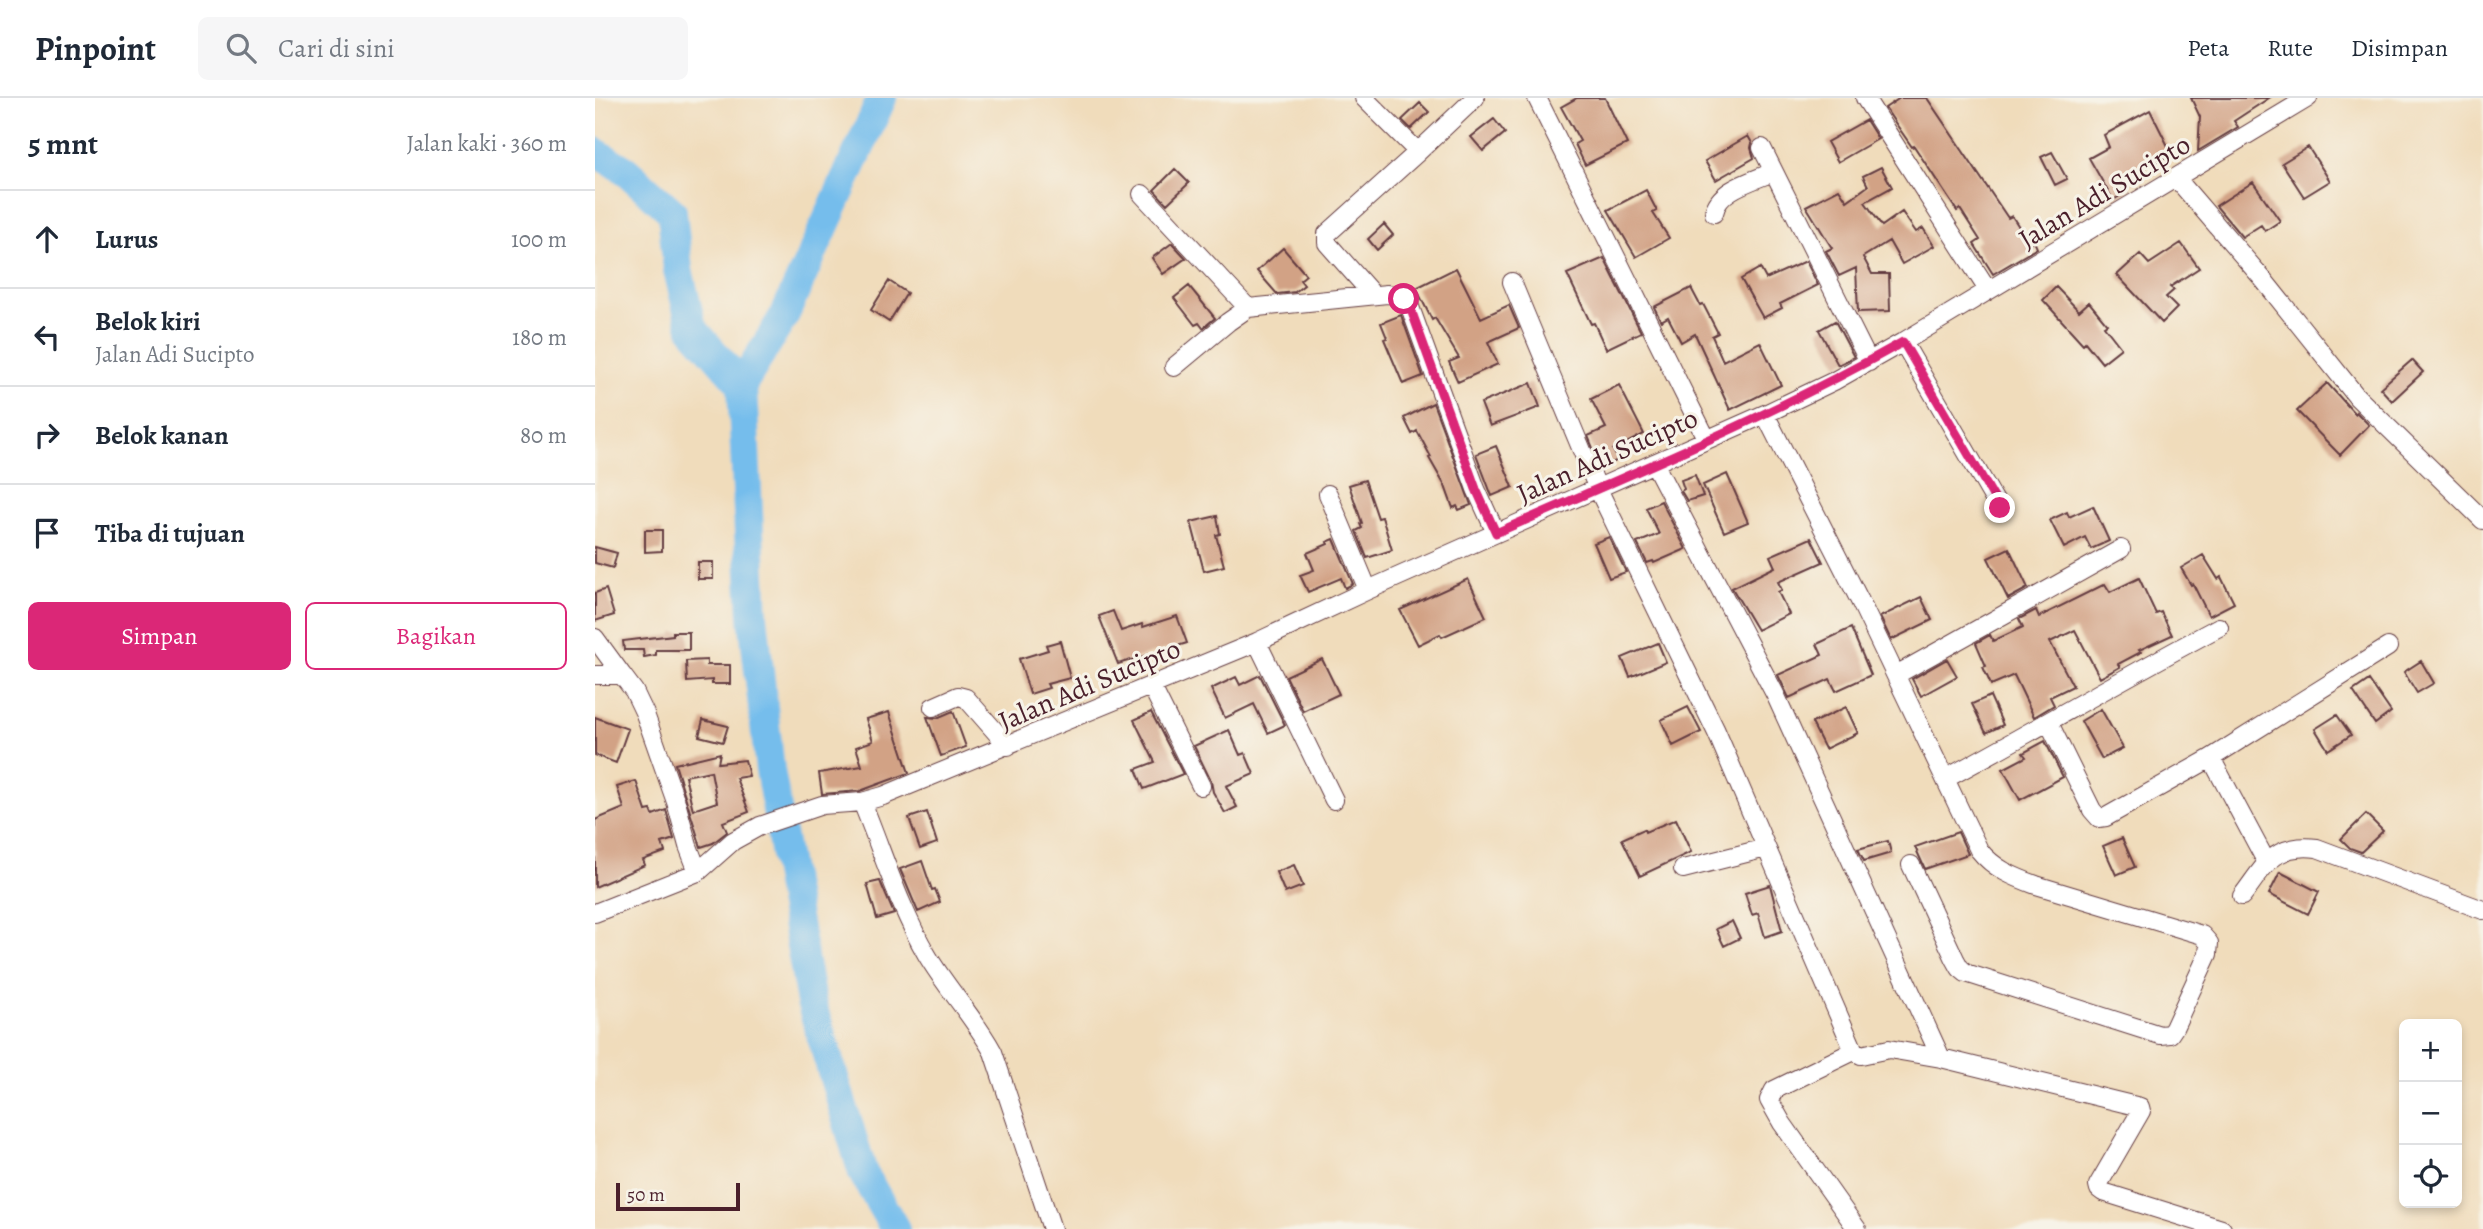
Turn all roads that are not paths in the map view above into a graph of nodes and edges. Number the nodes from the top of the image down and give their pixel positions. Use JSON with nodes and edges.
{"nodes":[{"id":1,"x":1364,"y":98,"type":"edge"},
{"id":2,"x":1475,"y":98,"type":"edge"},
{"id":3,"x":1537,"y":98,"type":"edge"},
{"id":4,"x":1865,"y":98,"type":"edge"},
{"id":5,"x":2302,"y":100,"type":"edge"},
{"id":6,"x":1762,"y":148,"type":"dead end"},
{"id":7,"x":1418,"y":152,"type":"junction"},
{"id":8,"x":1773,"y":172,"type":"junction"},
{"id":9,"x":2176,"y":178,"type":"junction"},
{"id":10,"x":1142,"y":194,"type":"dead end"},
{"id":11,"x":1714,"y":213,"type":"dead end"},
{"id":12,"x":1512,"y":282,"type":"dead end"},
{"id":13,"x":1989,"y":290,"type":"junction"},
{"id":14,"x":1373,"y":295,"type":"junction"},
{"id":15,"x":1248,"y":309,"type":"junction"},
{"id":16,"x":1903,"y":342,"type":"junction"},
{"id":17,"x":1869,"y":362,"type":"junction"},
{"id":18,"x":1174,"y":367,"type":"dead end"},
{"id":19,"x":1765,"y":414,"type":"junction"},
{"id":20,"x":1707,"y":440,"type":"junction"},
{"id":21,"x":1654,"y":463,"type":"junction"},
{"id":22,"x":1598,"y":489,"type":"junction"},
{"id":23,"x":1328,"y":494,"type":"dead end"},
{"id":24,"x":2000,"y":508,"type":"dead end"},
{"id":25,"x":2483,"y":520,"type":"edge"},
{"id":26,"x":1496,"y":533,"type":"junction"},
{"id":27,"x":2121,"y":549,"type":"dead end"},
{"id":28,"x":1368,"y":590,"type":"junction"},
{"id":29,"x":2219,"y":628,"type":"dead end"},
{"id":30,"x":595,"y":638,"type":"edge"},
{"id":31,"x":1257,"y":642,"type":"junction"},
{"id":32,"x":2388,"y":648,"type":"dead end"},
{"id":33,"x":595,"y":675,"type":"edge"},
{"id":34,"x":622,"y":675,"type":"junction"},
{"id":35,"x":1896,"y":675,"type":"junction"},
{"id":36,"x":1151,"y":685,"type":"junction"},
{"id":37,"x":933,"y":708,"type":"dead end"},
{"id":38,"x":2049,"y":723,"type":"junction"},
{"id":39,"x":1008,"y":746,"type":"junction"},
{"id":40,"x":2211,"y":758,"type":"junction"},
{"id":41,"x":1945,"y":779,"type":"junction"},
{"id":42,"x":1201,"y":786,"type":"dead end"},
{"id":43,"x":1334,"y":800,"type":"dead end"},
{"id":44,"x":862,"y":802,"type":"junction"},
{"id":45,"x":1766,"y":848,"type":"junction"},
{"id":46,"x":2266,"y":861,"type":"junction"},
{"id":47,"x":1911,"y":865,"type":"dead end"},
{"id":48,"x":1683,"y":869,"type":"dead end"},
{"id":49,"x":698,"y":872,"type":"junction"},
{"id":50,"x":2242,"y":896,"type":"dead end"},
{"id":51,"x":2483,"y":910,"type":"edge"},
{"id":52,"x":595,"y":913,"type":"edge"},
{"id":53,"x":1854,"y":1051,"type":"junction"},
{"id":54,"x":1941,"y":1058,"type":"junction"},
{"id":55,"x":1052,"y":1229,"type":"edge"},
{"id":56,"x":1857,"y":1229,"type":"edge"},
{"id":57,"x":2222,"y":1229,"type":"edge"}],
"edges":[{"from":1,"to":7,"type":"street"},
{"from":2,"to":7,"type":"street"},
{"from":3,"to":20,"type":"street"},
{"from":4,"to":13,"type":"street"},
{"from":5,"to":9,"type":"street","name":"Jalan Adi Sucipto"},
{"from":6,"to":8,"type":"street"},
{"from":7,"to":14,"type":"street"},
{"from":8,"to":11,"type":"street"},
{"from":8,"to":17,"type":"street"},
{"from":9,"to":13,"type":"street","name":"Jalan Adi Sucipto"},
{"from":9,"to":25,"type":"street"},
{"from":10,"to":15,"type":"street"},
{"from":12,"to":22,"type":"street"},
{"from":13,"to":16,"type":"street","name":"Jalan Adi Sucipto"},
{"from":14,"to":15,"type":"street"},
{"from":14,"to":26,"type":"street"},
{"from":15,"to":18,"type":"street"},
{"from":16,"to":17,"type":"street","name":"Jalan Adi Sucipto"},
{"from":16,"to":24,"type":"street"},
{"from":17,"to":19,"type":"street","name":"Jalan Adi Sucipto"},
{"from":19,"to":20,"type":"street","name":"Jalan Adi Sucipto"},
{"from":19,"to":35,"type":"street"},
{"from":20,"to":21,"type":"street","name":"Jalan Adi Sucipto"},
{"from":21,"to":22,"type":"street","name":"Jalan Adi Sucipto"},
{"from":21,"to":54,"type":"street"},
{"from":22,"to":26,"type":"street","name":"Jalan Adi Sucipto"},
{"from":22,"to":45,"type":"street"},
{"from":23,"to":28,"type":"street"},
{"from":26,"to":28,"type":"street","name":"Jalan Adi Sucipto"},
{"from":27,"to":35,"type":"street"},
{"from":28,"to":31,"type":"street","name":"Jalan Adi Sucipto"},
{"from":29,"to":38,"type":"street"},
{"from":30,"to":34,"type":"street"},
{"from":31,"to":36,"type":"street","name":"Jalan Adi Sucipto"},
{"from":31,"to":43,"type":"street"},
{"from":32,"to":40,"type":"street"},
{"from":33,"to":34,"type":"street"},
{"from":34,"to":49,"type":"street"},
{"from":35,"to":41,"type":"street"},
{"from":36,"to":39,"type":"street","name":"Jalan Adi Sucipto"},
{"from":36,"to":42,"type":"street"},
{"from":37,"to":39,"type":"street"},
{"from":38,"to":40,"type":"street"},
{"from":38,"to":41,"type":"street"},
{"from":39,"to":44,"type":"street","name":"Jalan Adi Sucipto"},
{"from":40,"to":46,"type":"street"},
{"from":41,"to":47,"type":"street"},
{"from":44,"to":49,"type":"street","name":"Jalan Adi Sucipto"},
{"from":44,"to":55,"type":"street"},
{"from":45,"to":48,"type":"street"},
{"from":45,"to":53,"type":"street"},
{"from":46,"to":50,"type":"street"},
{"from":46,"to":51,"type":"street"},
{"from":49,"to":52,"type":"street","name":"Jalan Adi Sucipto"},
{"from":53,"to":54,"type":"street"},
{"from":53,"to":56,"type":"street"},
{"from":54,"to":57,"type":"street"}]}
